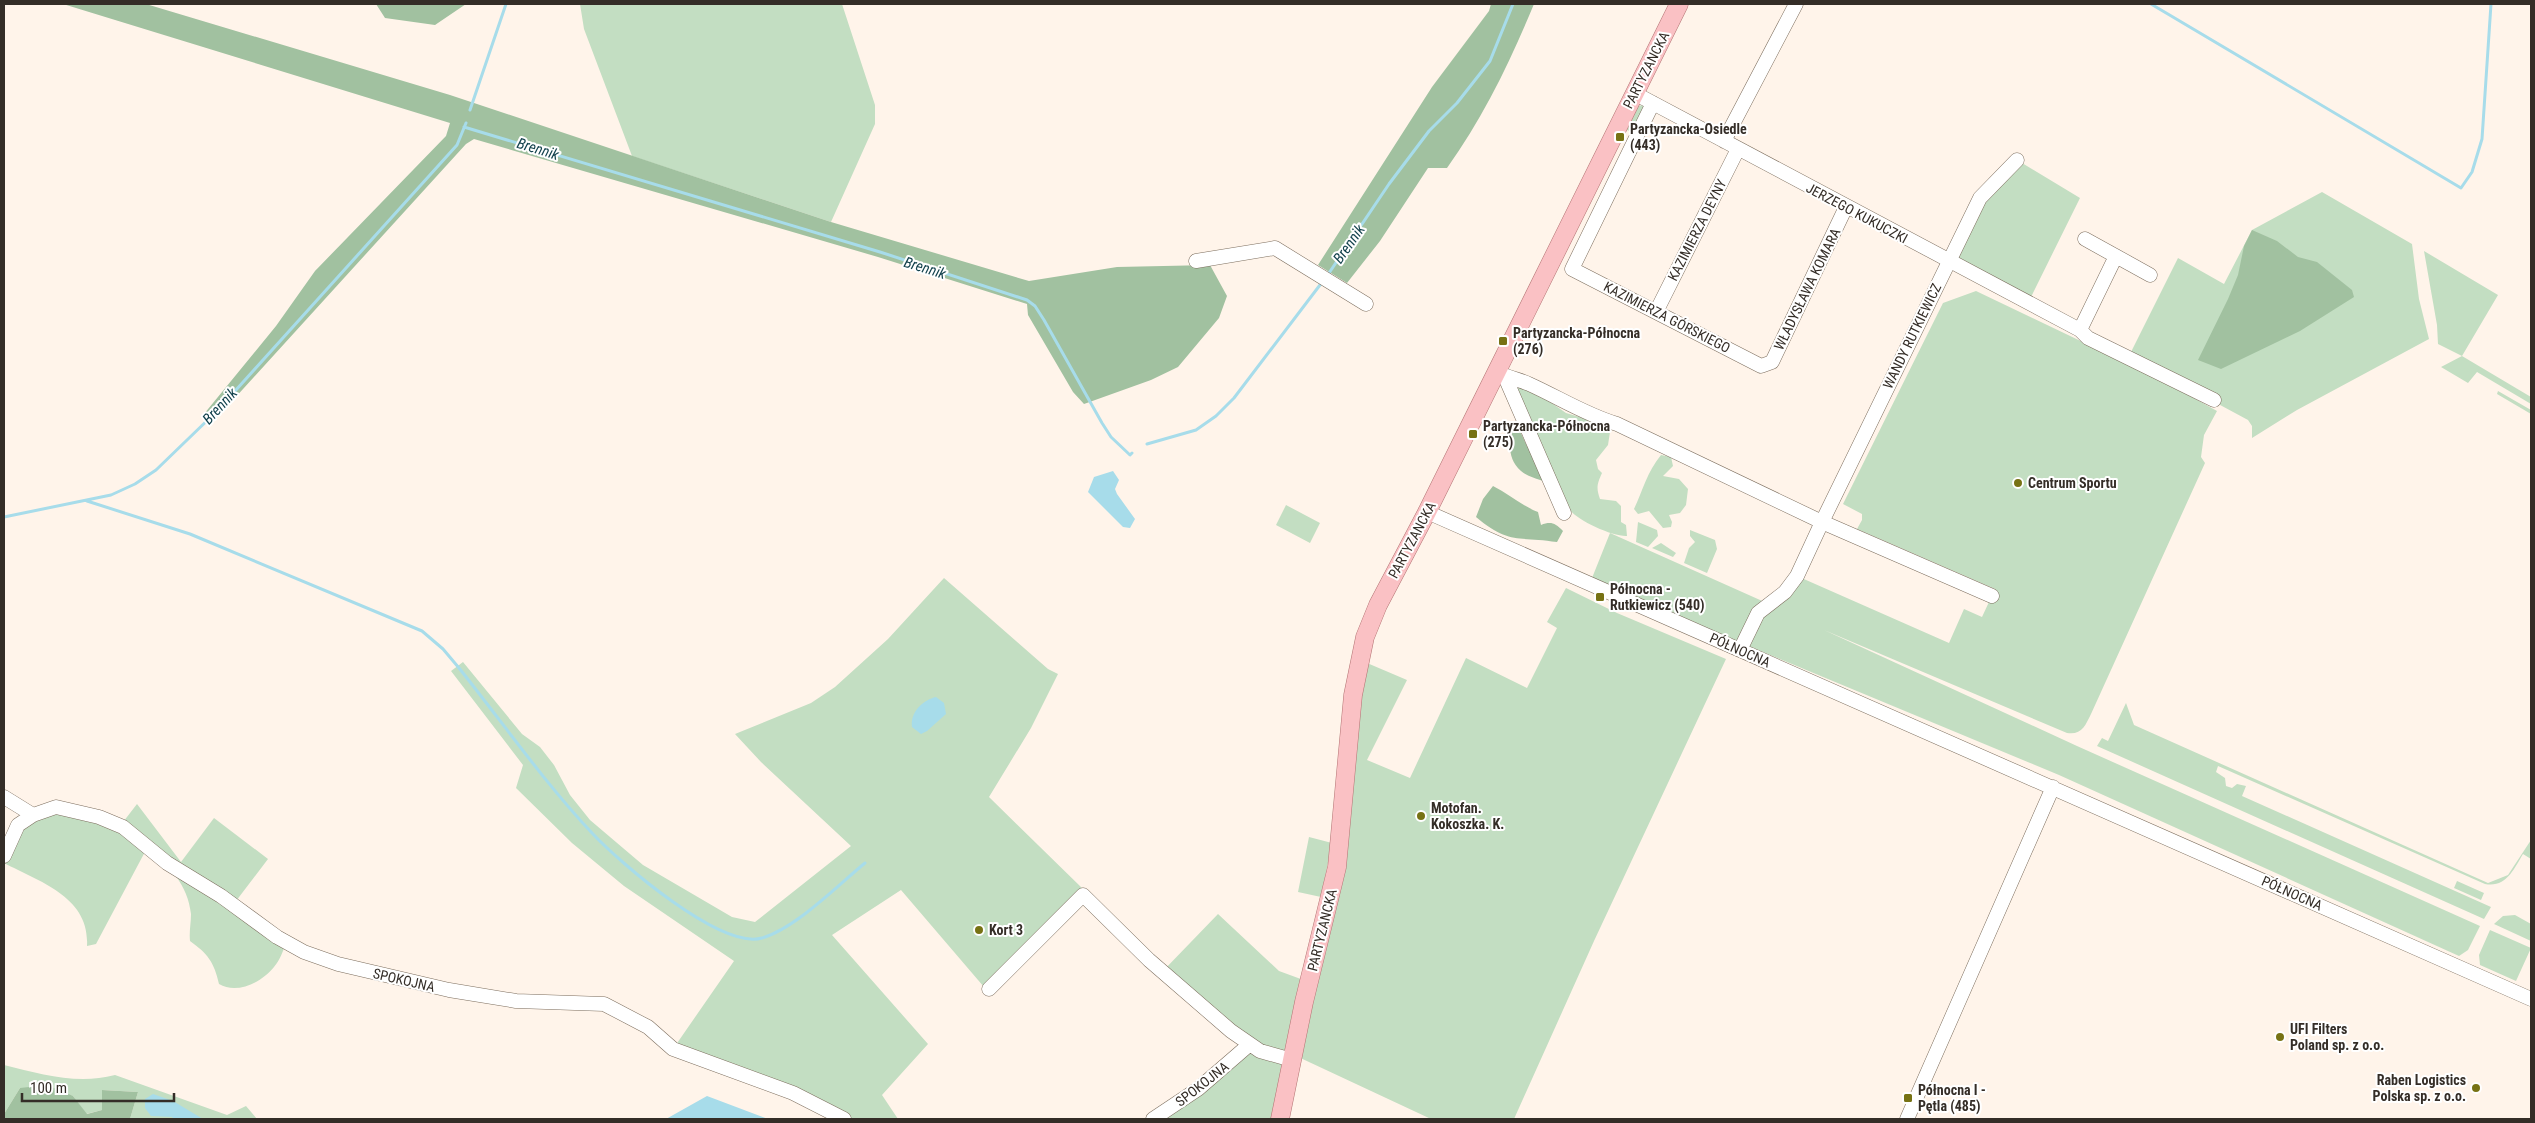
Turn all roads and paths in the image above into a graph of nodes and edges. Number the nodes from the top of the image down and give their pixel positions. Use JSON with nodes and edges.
{"nodes":[{"id":1,"x":1679,"y":4,"type":"edge"},
{"id":2,"x":1796,"y":4,"type":"edge"},
{"id":3,"x":1634,"y":93,"type":"junction"},
{"id":4,"x":1653,"y":103,"type":"junction"},
{"id":5,"x":1724,"y":142,"type":"junction"},
{"id":6,"x":1738,"y":149,"type":"junction"},
{"id":7,"x":2017,"y":160,"type":"dead end"},
{"id":8,"x":1846,"y":207,"type":"junction"},
{"id":9,"x":2085,"y":239,"type":"dead end"},
{"id":10,"x":2116,"y":256,"type":"junction"},
{"id":11,"x":1196,"y":261,"type":"dead end"},
{"id":12,"x":1949,"y":262,"type":"junction"},
{"id":13,"x":2150,"y":274,"type":"dead end"},
{"id":14,"x":1366,"y":304,"type":"dead end"},
{"id":15,"x":1656,"y":312,"type":"junction"},
{"id":16,"x":2080,"y":330,"type":"junction"},
{"id":17,"x":1761,"y":366,"type":"joint"},
{"id":18,"x":1501,"y":374,"type":"junction"},
{"id":19,"x":2214,"y":400,"type":"dead end"},
{"id":20,"x":1427,"y":512,"type":"junction"},
{"id":21,"x":1564,"y":513,"type":"dead end"},
{"id":22,"x":1822,"y":522,"type":"junction"},
{"id":23,"x":1992,"y":596,"type":"dead end"},
{"id":24,"x":1740,"y":650,"type":"junction"},
{"id":25,"x":2053,"y":788,"type":"junction"},
{"id":26,"x":4,"y":797,"type":"edge"},
{"id":27,"x":33,"y":815,"type":"junction"},
{"id":28,"x":4,"y":856,"type":"edge"},
{"id":29,"x":989,"y":989,"type":"dead end"},
{"id":30,"x":2531,"y":999,"type":"edge"},
{"id":31,"x":1250,"y":1044,"type":"junction"},
{"id":32,"x":1292,"y":1060,"type":"junction"},
{"id":33,"x":844,"y":1119,"type":"edge"},
{"id":34,"x":1152,"y":1119,"type":"edge"},
{"id":35,"x":1280,"y":1119,"type":"edge"},
{"id":36,"x":1907,"y":1119,"type":"edge"}],
"edges":[{"from":1,"to":3,"type":"main road","name":"PARTYZANCKA"},
{"from":2,"to":5,"type":"street"},
{"from":3,"to":4,"type":"street","name":"JERZEGO KUKUCZKI"},
{"from":3,"to":18,"type":"main road","name":"PARTYZANCKA"},
{"from":4,"to":5,"type":"street","name":"JERZEGO KUKUCZKI"},
{"from":4,"to":15,"type":"street","name":"KAZIMIERZA GÓRSKIEGO"},
{"from":5,"to":6,"type":"street","name":"JERZEGO KUKUCZKI"},
{"from":6,"to":8,"type":"street","name":"JERZEGO KUKUCZKI"},
{"from":6,"to":15,"type":"street","name":"KAZIMIERZA DEYNY"},
{"from":7,"to":12,"type":"street","name":"WANDY RUTKIEWICZ"},
{"from":8,"to":12,"type":"street","name":"JERZEGO KUKUCZKI"},
{"from":8,"to":17,"type":"street","name":"WŁADYSŁAWA KOMARA"},
{"from":9,"to":10,"type":"street"},
{"from":10,"to":13,"type":"street"},
{"from":10,"to":16,"type":"street"},
{"from":11,"to":14,"type":"street"},
{"from":12,"to":16,"type":"street","name":"JERZEGO KUKUCZKI"},
{"from":12,"to":22,"type":"street","name":"WANDY RUTKIEWICZ"},
{"from":15,"to":17,"type":"street","name":"KAZIMIERZA GÓRSKIEGO"},
{"from":16,"to":19,"type":"street","name":"JERZEGO KUKUCZKI"},
{"from":18,"to":20,"type":"main road","name":"PARTYZANCKA"},
{"from":18,"to":21,"type":"street"},
{"from":18,"to":22,"type":"street"},
{"from":20,"to":24,"type":"street","name":"PÓŁNOCNA"},
{"from":20,"to":32,"type":"main road","name":"PARTYZANCKA"},
{"from":22,"to":23,"type":"street"},
{"from":22,"to":24,"type":"street","name":"WANDY RUTKIEWICZ"},
{"from":24,"to":25,"type":"street","name":"PÓŁNOCNA"},
{"from":25,"to":30,"type":"street","name":"PÓŁNOCNA"},
{"from":25,"to":36,"type":"street"},
{"from":26,"to":27,"type":"street"},
{"from":27,"to":28,"type":"street","name":"SPOKOJNA"},
{"from":27,"to":33,"type":"street","name":"SPOKOJNA"},
{"from":29,"to":31,"type":"street"},
{"from":31,"to":32,"type":"street"},
{"from":31,"to":34,"type":"street","name":"SPOKOJNA"},
{"from":32,"to":35,"type":"main road","name":"PARTYZANCKA"}]}
